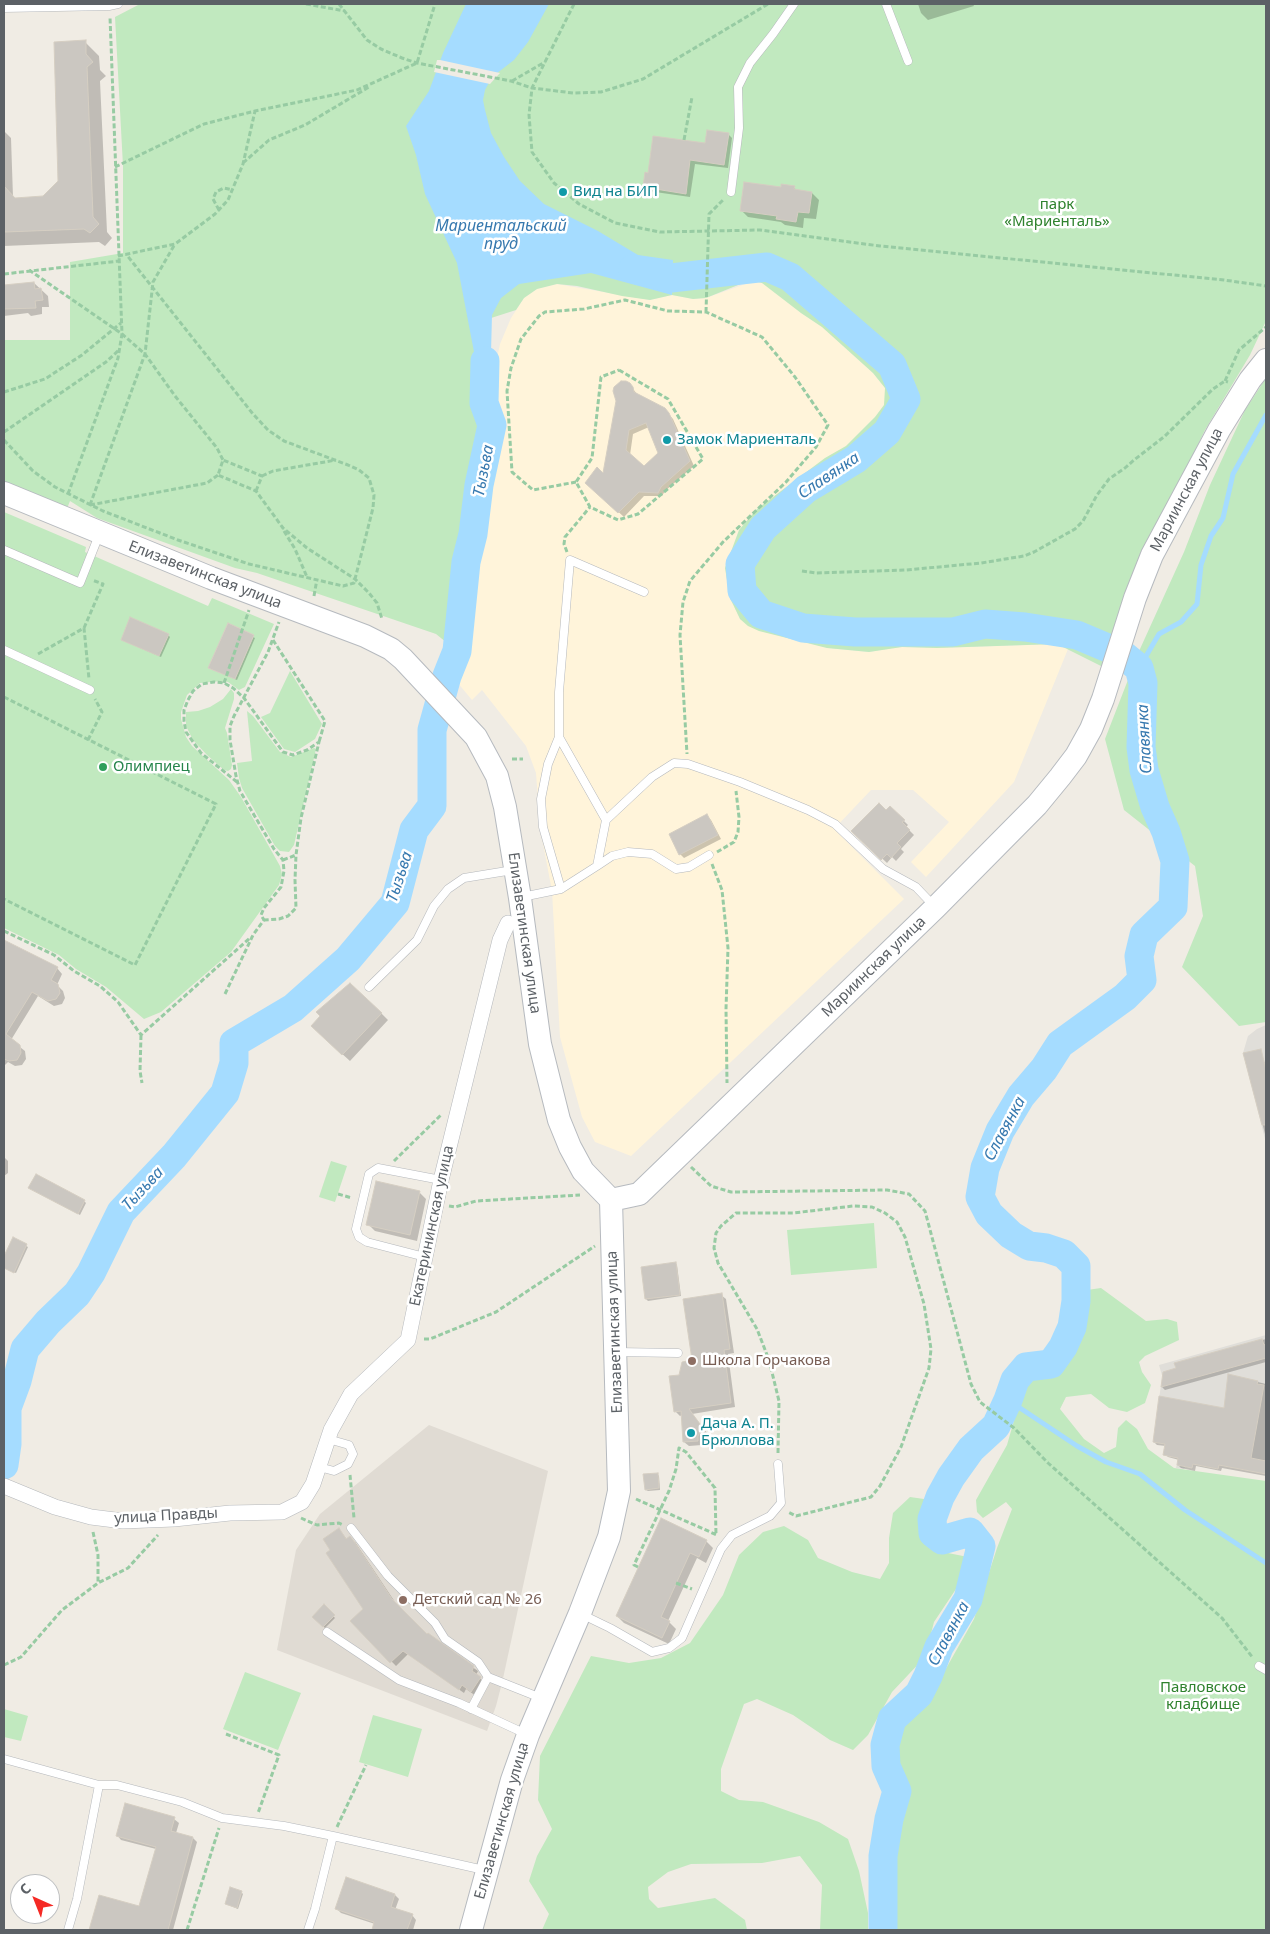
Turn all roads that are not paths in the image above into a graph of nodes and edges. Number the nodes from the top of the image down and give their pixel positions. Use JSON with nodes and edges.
{"nodes":[{"id":1,"x":118,"y":4,"type":"edge"},
{"id":2,"x":794,"y":4,"type":"edge"},
{"id":3,"x":886,"y":4,"type":"edge"},
{"id":4,"x":4,"y":8,"type":"edge"},
{"id":5,"x":908,"y":61,"type":"dead end"},
{"id":6,"x":731,"y":192,"type":"road end"},
{"id":7,"x":1266,"y":360,"type":"edge"},
{"id":8,"x":4,"y":493,"type":"edge"},
{"id":9,"x":100,"y":534,"type":"junction"},
{"id":10,"x":4,"y":550,"type":"edge"},
{"id":11,"x":644,"y":592,"type":"dead end"},
{"id":12,"x":4,"y":650,"type":"edge"},
{"id":13,"x":90,"y":690,"type":"road end"},
{"id":14,"x":559,"y":737,"type":"junction"},
{"id":15,"x":606,"y":820,"type":"junction"},
{"id":16,"x":709,"y":855,"type":"road end"},
{"id":17,"x":597,"y":866,"type":"junction"},
{"id":18,"x":515,"y":870,"type":"junction"},
{"id":19,"x":560,"y":889,"type":"junction"},
{"id":20,"x":520,"y":898,"type":"junction"},
{"id":21,"x":936,"y":908,"type":"junction"},
{"id":22,"x":508,"y":922,"type":"dead end"},
{"id":23,"x":369,"y":987,"type":"dead end"},
{"id":24,"x":441,"y":1180,"type":"junction"},
{"id":25,"x":606,"y":1196,"type":"junction"},
{"id":26,"x":425,"y":1257,"type":"junction"},
{"id":27,"x":615,"y":1352,"type":"junction"},
{"id":28,"x":678,"y":1354,"type":"dead end"},
{"id":29,"x":328,"y":1439,"type":"junction"},
{"id":30,"x":778,"y":1464,"type":"road end"},
{"id":31,"x":319,"y":1467,"type":"junction"},
{"id":32,"x":4,"y":1486,"type":"edge"},
{"id":33,"x":352,"y":1530,"type":"road end"},
{"id":34,"x":580,"y":1613,"type":"junction"},
{"id":35,"x":328,"y":1632,"type":"dead end"},
{"id":36,"x":488,"y":1678,"type":"junction"},
{"id":37,"x":543,"y":1698,"type":"junction"},
{"id":38,"x":471,"y":1709,"type":"junction"},
{"id":39,"x":528,"y":1735,"type":"junction"},
{"id":40,"x":4,"y":1759,"type":"edge"},
{"id":41,"x":99,"y":1785,"type":"junction"},
{"id":42,"x":333,"y":1836,"type":"junction"},
{"id":43,"x":487,"y":1871,"type":"junction"},
{"id":44,"x":68,"y":1930,"type":"edge"},
{"id":45,"x":308,"y":1930,"type":"edge"},
{"id":46,"x":471,"y":1930,"type":"edge"}],
"edges":[{"from":1,"to":4,"type":"lane"},
{"from":2,"to":6,"type":"lane"},
{"from":3,"to":5,"type":"lane"},
{"from":7,"to":21,"type":"street","name":"Мариинская улица"},
{"from":8,"to":9,"type":"street","name":"Елизаветинская улица"},
{"from":9,"to":10,"type":"lane"},
{"from":9,"to":18,"type":"street","name":"Елизаветинская улица"},
{"from":11,"to":14,"type":"lane"},
{"from":12,"to":13,"type":"lane"},
{"from":14,"to":15,"type":"lane"},
{"from":14,"to":19,"type":"lane"},
{"from":15,"to":17,"type":"lane"},
{"from":15,"to":21,"type":"lane"},
{"from":16,"to":17,"type":"lane"},
{"from":17,"to":19,"type":"lane"},
{"from":18,"to":20,"type":"street","name":"Елизаветинская улица"},
{"from":18,"to":23,"type":"lane"},
{"from":19,"to":20,"type":"lane"},
{"from":20,"to":25,"type":"street","name":"Елизаветинская улица"},
{"from":21,"to":25,"type":"street","name":"Мариинская улица"},
{"from":22,"to":24,"type":"street","name":"Екатерининская улица"},
{"from":24,"to":26,"type":"street","name":"Екатерининская улица"},
{"from":24,"to":26,"type":"lane"},
{"from":25,"to":27,"type":"street","name":"Елизаветинская улица"},
{"from":26,"to":29,"type":"street","name":"Екатерининская улица"},
{"from":27,"to":28,"type":"lane"},
{"from":27,"to":34,"type":"street","name":"Елизаветинская улица"},
{"from":29,"to":31,"type":"street"},
{"from":29,"to":31,"type":"lane"},
{"from":30,"to":34,"type":"lane"},
{"from":31,"to":32,"type":"street","name":"улица Правды"},
{"from":33,"to":36,"type":"lane"},
{"from":34,"to":37,"type":"street","name":"Елизаветинская улица"},
{"from":35,"to":38,"type":"lane"},
{"from":36,"to":37,"type":"lane"},
{"from":36,"to":38,"type":"lane"},
{"from":37,"to":39,"type":"street","name":"Елизаветинская улица"},
{"from":38,"to":39,"type":"lane"},
{"from":39,"to":43,"type":"street","name":"Елизаветинская улица"},
{"from":40,"to":41,"type":"lane"},
{"from":41,"to":42,"type":"lane"},
{"from":41,"to":44,"type":"lane"},
{"from":42,"to":43,"type":"lane"},
{"from":42,"to":45,"type":"lane"},
{"from":43,"to":46,"type":"street","name":"Елизаветинская улица"}]}
